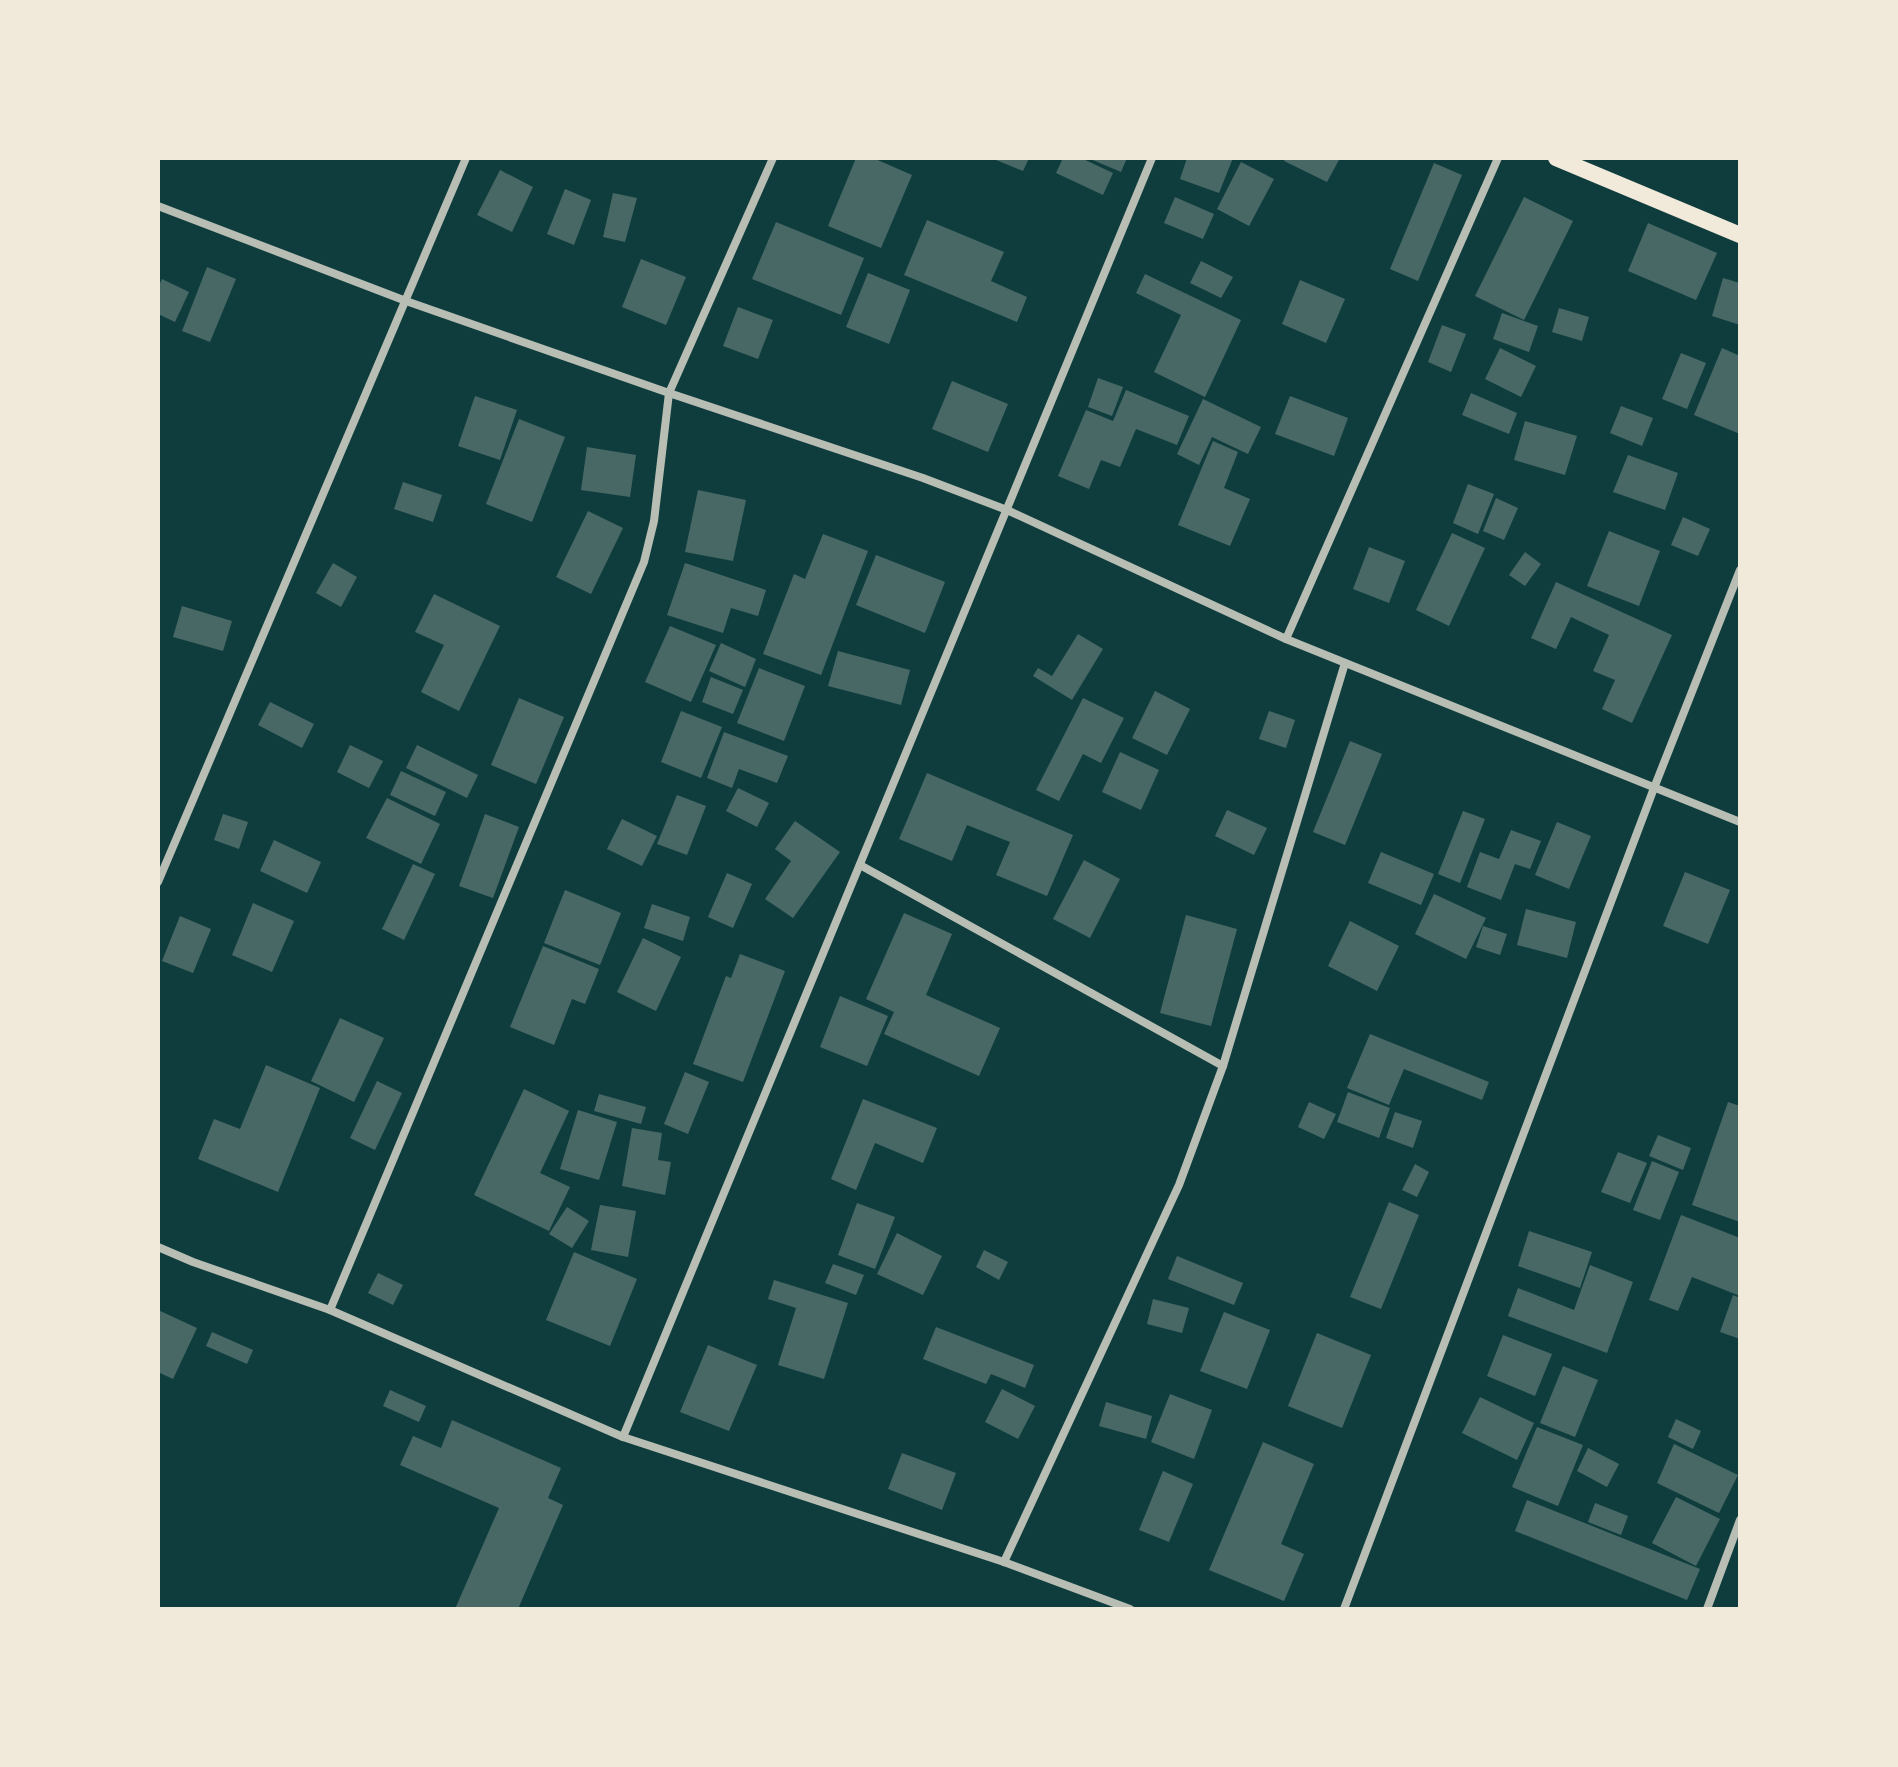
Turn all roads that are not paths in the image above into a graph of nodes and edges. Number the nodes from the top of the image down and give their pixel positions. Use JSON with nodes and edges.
{"nodes":[{"id":1,"x":466,"y":158,"type":"edge"},
{"id":2,"x":773,"y":158,"type":"edge"},
{"id":3,"x":1152,"y":158,"type":"edge"},
{"id":4,"x":1498,"y":158,"type":"edge"},
{"id":5,"x":1556,"y":158,"type":"edge"},
{"id":6,"x":158,"y":206,"type":"edge"},
{"id":7,"x":1740,"y":235,"type":"edge"},
{"id":8,"x":406,"y":301,"type":"junction"},
{"id":9,"x":669,"y":393,"type":"junction"},
{"id":10,"x":1007,"y":510,"type":"junction"},
{"id":11,"x":1740,"y":570,"type":"edge"},
{"id":12,"x":1286,"y":639,"type":"junction"},
{"id":13,"x":1345,"y":663,"type":"junction"},
{"id":14,"x":1654,"y":788,"type":"junction"},
{"id":15,"x":1740,"y":822,"type":"edge"},
{"id":16,"x":860,"y":865,"type":"junction"},
{"id":17,"x":158,"y":882,"type":"edge"},
{"id":18,"x":1223,"y":1066,"type":"junction"},
{"id":19,"x":158,"y":1247,"type":"edge"},
{"id":20,"x":330,"y":1310,"type":"junction"},
{"id":21,"x":623,"y":1437,"type":"junction"},
{"id":22,"x":1740,"y":1520,"type":"edge"},
{"id":23,"x":1004,"y":1562,"type":"junction"},
{"id":24,"x":1130,"y":1609,"type":"edge"},
{"id":25,"x":1344,"y":1609,"type":"edge"},
{"id":26,"x":1707,"y":1609,"type":"edge"}],
"edges":[{"from":1,"to":8,"type":"street"},
{"from":2,"to":9,"type":"street"},
{"from":3,"to":10,"type":"street"},
{"from":4,"to":12,"type":"street"},
{"from":5,"to":7,"type":"main road"},
{"from":6,"to":8,"type":"street"},
{"from":8,"to":9,"type":"street"},
{"from":8,"to":17,"type":"street"},
{"from":9,"to":10,"type":"street"},
{"from":9,"to":20,"type":"street"},
{"from":10,"to":12,"type":"street"},
{"from":10,"to":16,"type":"street"},
{"from":11,"to":14,"type":"street"},
{"from":12,"to":13,"type":"street"},
{"from":13,"to":14,"type":"street"},
{"from":13,"to":18,"type":"street"},
{"from":14,"to":15,"type":"street"},
{"from":14,"to":25,"type":"street"},
{"from":16,"to":18,"type":"street"},
{"from":16,"to":21,"type":"street"},
{"from":18,"to":23,"type":"street"},
{"from":19,"to":20,"type":"street"},
{"from":20,"to":21,"type":"street"},
{"from":21,"to":23,"type":"street"},
{"from":22,"to":26,"type":"street"},
{"from":23,"to":24,"type":"street"}]}
